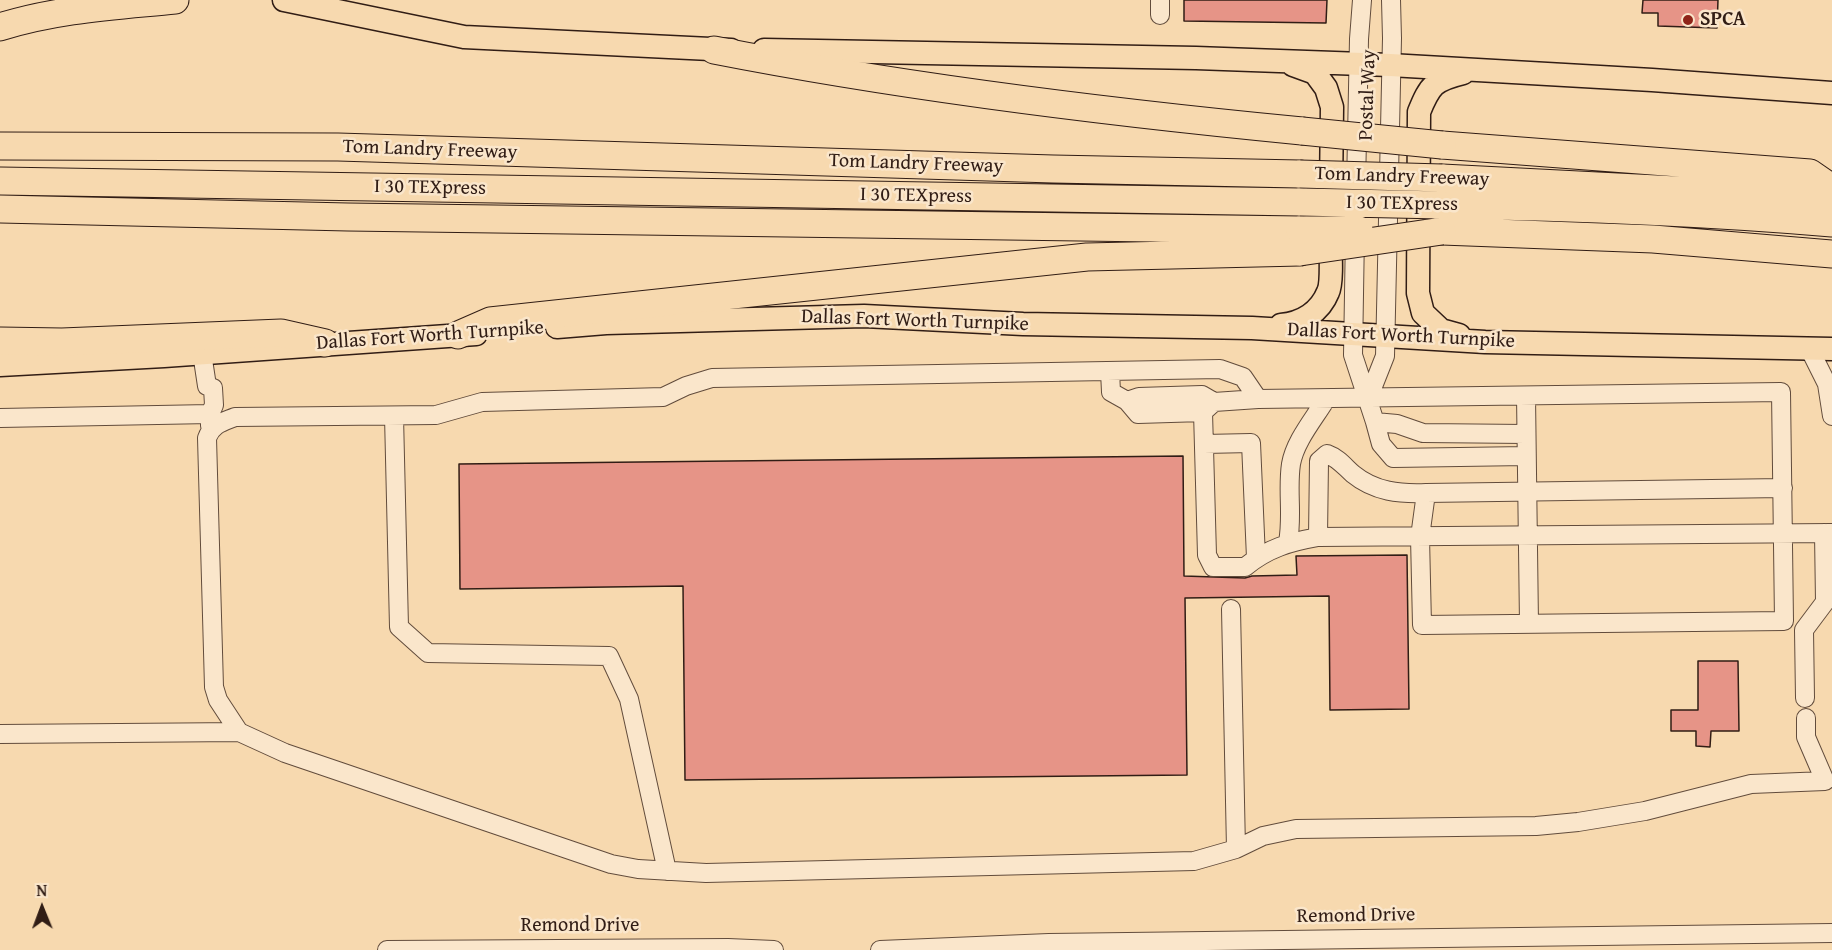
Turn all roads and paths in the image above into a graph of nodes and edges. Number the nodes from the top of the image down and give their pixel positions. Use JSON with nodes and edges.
{"nodes":[{"id":1,"x":175,"y":0,"type":"edge"},
{"id":2,"x":284,"y":0,"type":"edge"},
{"id":3,"x":1362,"y":0,"type":"edge"},
{"id":4,"x":1391,"y":0,"type":"edge"},
{"id":5,"x":0,"y":27,"type":"edge"},
{"id":6,"x":714,"y":50,"type":"junction"},
{"id":7,"x":1284,"y":61,"type":"junction"},
{"id":8,"x":1359,"y":64,"type":"junction"},
{"id":9,"x":1390,"y":64,"type":"junction"},
{"id":10,"x":1473,"y":70,"type":"junction"},
{"id":11,"x":1832,"y":93,"type":"edge"},
{"id":12,"x":0,"y":146,"type":"edge"},
{"id":13,"x":0,"y":181,"type":"edge"},
{"id":14,"x":1832,"y":188,"type":"edge"},
{"id":15,"x":1832,"y":198,"type":"edge"},
{"id":16,"x":0,"y":209,"type":"edge"},
{"id":17,"x":1832,"y":223,"type":"edge"},
{"id":18,"x":1300,"y":241,"type":"junction"},
{"id":19,"x":1832,"y":254,"type":"edge"},
{"id":20,"x":1252,"y":328,"type":"junction"},
{"id":21,"x":1354,"y":333,"type":"junction"},
{"id":22,"x":458,"y":335,"type":"junction"},
{"id":23,"x":1385,"y":335,"type":"junction"},
{"id":24,"x":0,"y":341,"type":"edge"},
{"id":25,"x":1485,"y":342,"type":"junction"},
{"id":26,"x":325,"y":343,"type":"junction"},
{"id":27,"x":1809,"y":348,"type":"junction"},
{"id":28,"x":1832,"y":349,"type":"edge"},
{"id":29,"x":202,"y":353,"type":"junction"},
{"id":30,"x":23,"y":364,"type":"junction"},
{"id":31,"x":0,"y":365,"type":"edge"},
{"id":32,"x":0,"y":371,"type":"edge"},
{"id":33,"x":1110,"y":371,"type":"junction"},
{"id":34,"x":1254,"y":392,"type":"junction"},
{"id":35,"x":1526,"y":396,"type":"junction"},
{"id":36,"x":1326,"y":399,"type":"junction"},
{"id":37,"x":1368,"y":399,"type":"junction"},
{"id":38,"x":1209,"y":407,"type":"junction"},
{"id":39,"x":394,"y":416,"type":"junction"},
{"id":40,"x":1832,"y":416,"type":"edge"},
{"id":41,"x":0,"y":418,"type":"edge"},
{"id":42,"x":210,"y":422,"type":"junction"},
{"id":43,"x":1375,"y":422,"type":"junction"},
{"id":44,"x":1526,"y":434,"type":"junction"},
{"id":45,"x":1204,"y":444,"type":"junction"},
{"id":46,"x":1527,"y":456,"type":"junction"},
{"id":47,"x":1783,"y":488,"type":"junction"},
{"id":48,"x":1527,"y":491,"type":"junction"},
{"id":49,"x":1426,"y":494,"type":"junction"},
{"id":50,"x":1783,"y":533,"type":"junction"},
{"id":51,"x":1828,"y":533,"type":"edge"},
{"id":52,"x":1528,"y":536,"type":"junction"},
{"id":53,"x":1318,"y":537,"type":"junction"},
{"id":54,"x":1420,"y":537,"type":"junction"},
{"id":55,"x":1288,"y":542,"type":"junction"},
{"id":56,"x":1256,"y":558,"type":"junction"},
{"id":57,"x":1829,"y":606,"type":"edge"},
{"id":58,"x":1231,"y":609,"type":"dead end"},
{"id":59,"x":1529,"y":624,"type":"junction"},
{"id":60,"x":1805,"y":698,"type":"dead end"},
{"id":61,"x":1806,"y":718,"type":"dead end"},
{"id":62,"x":239,"y":732,"type":"junction"},
{"id":63,"x":0,"y":734,"type":"edge"},
{"id":64,"x":1830,"y":776,"type":"edge"},
{"id":65,"x":1236,"y":849,"type":"junction"},
{"id":66,"x":667,"y":871,"type":"junction"},
{"id":67,"x":1832,"y":933,"type":"edge"},
{"id":68,"x":1347,"y":944,"type":"edge"},
{"id":69,"x":1049,"y":946,"type":"edge"},
{"id":70,"x":575,"y":949,"type":"edge"},
{"id":71,"x":728,"y":949,"type":"edge"},
{"id":72,"x":387,"y":950,"type":"edge"},
{"id":73,"x":774,"y":950,"type":"edge"},
{"id":74,"x":880,"y":950,"type":"edge"}],
"edges":[{"from":1,"to":5,"type":"highway"},
{"from":2,"to":6,"type":"main road"},
{"from":3,"to":8,"type":"street","name":"Postal Way"},
{"from":4,"to":9,"type":"street","name":"Postal Way"},
{"from":6,"to":7,"type":"main road"},
{"from":6,"to":14,"type":"highway","bridge":true},
{"from":7,"to":8,"type":"main road"},
{"from":7,"to":20,"type":"main road"},
{"from":8,"to":9,"type":"main road"},
{"from":8,"to":21,"type":"street","name":"Postal Way"},
{"from":9,"to":10,"type":"main road"},
{"from":9,"to":23,"type":"street","name":"Postal Way"},
{"from":10,"to":11,"type":"main road"},
{"from":10,"to":25,"type":"main road"},
{"from":12,"to":15,"type":"highway","name":"Tom Landry Freeway","bridge":true},
{"from":13,"to":17,"type":"highway","name":"I 30 TEXpress","bridge":true},
{"from":16,"to":18,"type":"highway"},
{"from":18,"to":19,"type":"highway","bridge":true},
{"from":18,"to":22,"type":"highway"},
{"from":20,"to":21,"type":"main road","name":"Dallas Fort Worth Turnpike"},
{"from":20,"to":22,"type":"main road","name":"Dallas Fort Worth Turnpike"},
{"from":21,"to":23,"type":"main road","name":"Dallas Fort Worth Turnpike"},
{"from":21,"to":37,"type":"street","name":"Postal Way"},
{"from":22,"to":26,"type":"main road","name":"Dallas Fort Worth Turnpike"},
{"from":23,"to":25,"type":"main road","name":"Dallas Fort Worth Turnpike"},
{"from":23,"to":37,"type":"street","name":"Postal Way"},
{"from":24,"to":26,"type":"highway"},
{"from":25,"to":27,"type":"main road","name":"Dallas Fort Worth Turnpike"},
{"from":26,"to":29,"type":"main road","name":"Dallas Fort Worth Turnpike"},
{"from":27,"to":28,"type":"main road","name":"Dallas Fort Worth Turnpike"},
{"from":27,"to":40,"type":"street"},
{"from":29,"to":30,"type":"main road","name":"Dallas Fort Worth Turnpike"},
{"from":29,"to":42,"type":"street"},
{"from":30,"to":31,"type":"main road","name":"Dallas Fort Worth Turnpike"},
{"from":30,"to":32,"type":"street"},
{"from":33,"to":34,"type":"street"},
{"from":33,"to":38,"type":"street"},
{"from":33,"to":39,"type":"street"},
{"from":34,"to":36,"type":"street"},
{"from":34,"to":38,"type":"street"},
{"from":35,"to":37,"type":"street"},
{"from":35,"to":44,"type":"street"},
{"from":35,"to":47,"type":"street"},
{"from":36,"to":37,"type":"street"},
{"from":36,"to":55,"type":"street"},
{"from":37,"to":43,"type":"street","name":"Postal Way"},
{"from":38,"to":45,"type":"street"},
{"from":39,"to":42,"type":"street"},
{"from":39,"to":66,"type":"street"},
{"from":41,"to":42,"type":"street"},
{"from":42,"to":62,"type":"street"},
{"from":43,"to":44,"type":"street"},
{"from":43,"to":46,"type":"street","name":"Postal Way"},
{"from":44,"to":46,"type":"street"},
{"from":45,"to":56,"type":"street"},
{"from":45,"to":56,"type":"street"},
{"from":46,"to":48,"type":"street"},
{"from":47,"to":48,"type":"street"},
{"from":47,"to":50,"type":"street"},
{"from":48,"to":49,"type":"street"},
{"from":48,"to":52,"type":"street"},
{"from":49,"to":53,"type":"street"},
{"from":49,"to":54,"type":"street"},
{"from":50,"to":51,"type":"street"},
{"from":50,"to":52,"type":"street"},
{"from":50,"to":59,"type":"street"},
{"from":51,"to":57,"type":"street"},
{"from":52,"to":54,"type":"street"},
{"from":52,"to":59,"type":"street"},
{"from":53,"to":54,"type":"street"},
{"from":53,"to":55,"type":"street"},
{"from":54,"to":59,"type":"street"},
{"from":55,"to":56,"type":"street"},
{"from":57,"to":60,"type":"street"},
{"from":58,"to":65,"type":"street"},
{"from":61,"to":64,"type":"street"},
{"from":62,"to":63,"type":"street"},
{"from":62,"to":66,"type":"street"},
{"from":64,"to":65,"type":"street"},
{"from":65,"to":66,"type":"street"},
{"from":67,"to":68,"type":"street","name":"Remond Drive"},
{"from":68,"to":69,"type":"street","name":"Remond Drive"},
{"from":69,"to":74,"type":"street","name":"Remond Drive"},
{"from":70,"to":71,"type":"street","name":"Remond Drive"},
{"from":70,"to":72,"type":"street","name":"Remond Drive"},
{"from":71,"to":73,"type":"street","name":"Remond Drive"}]}
